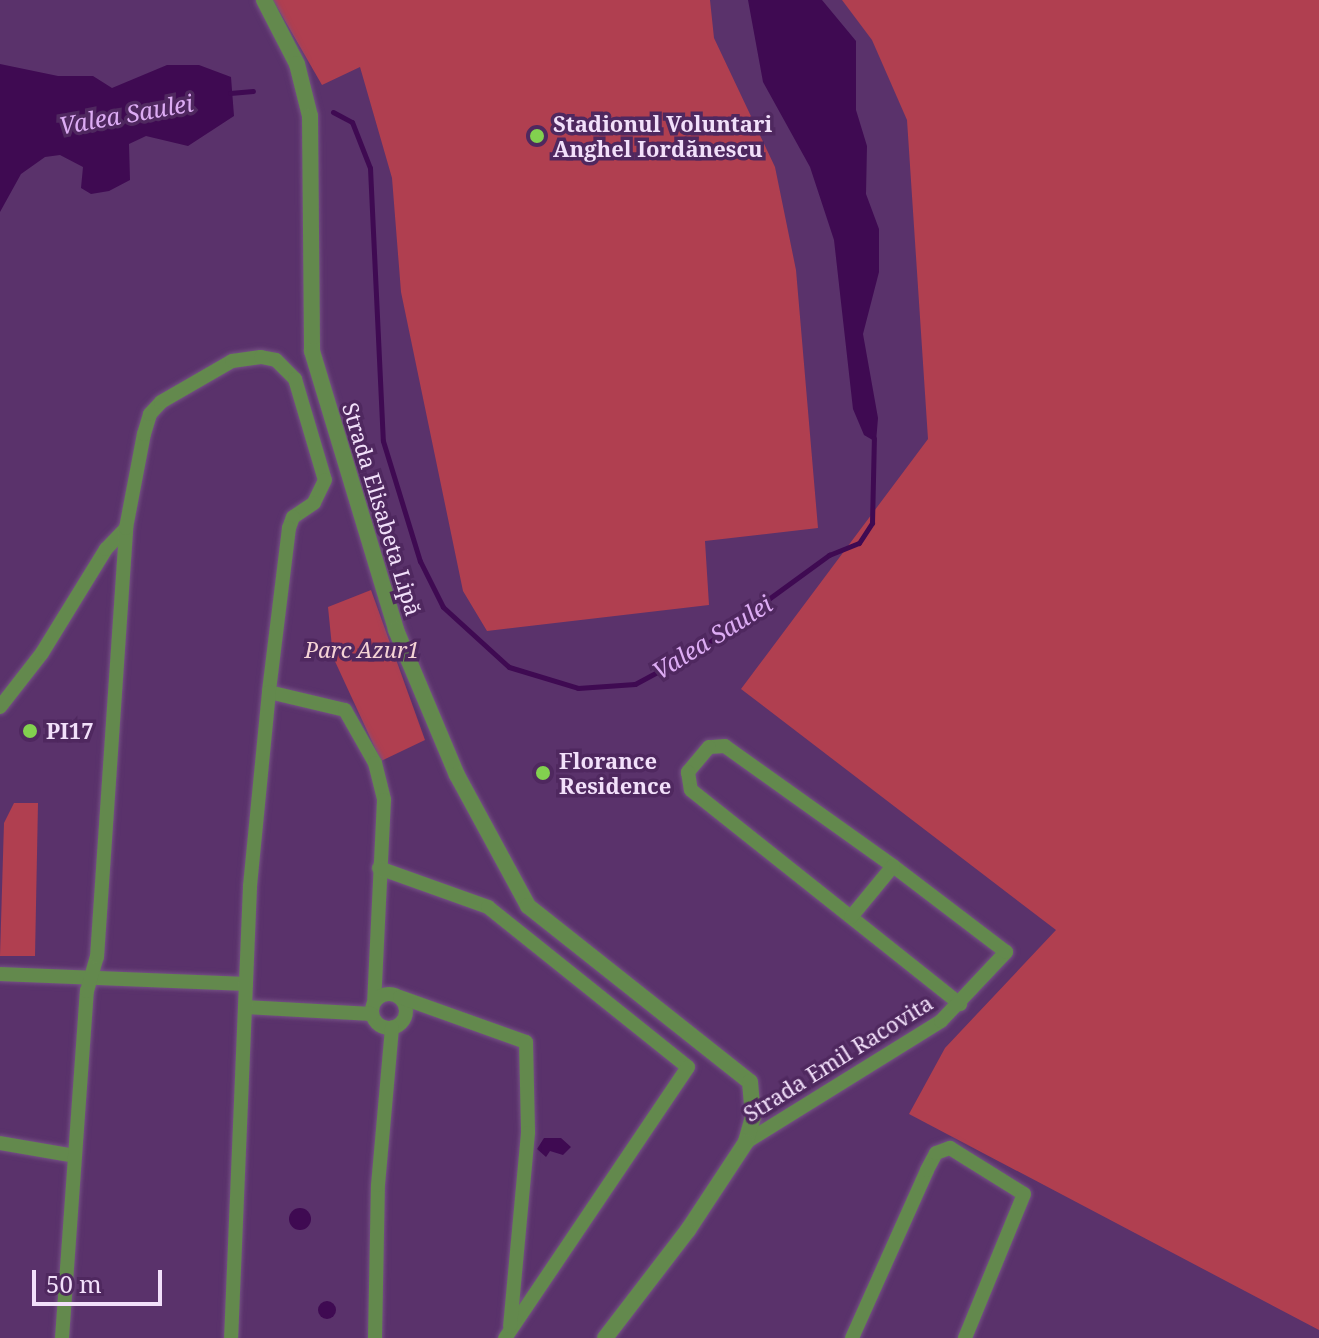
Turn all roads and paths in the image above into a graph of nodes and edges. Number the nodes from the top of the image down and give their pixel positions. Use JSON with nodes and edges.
{"nodes":[{"id":1,"x":264,"y":0,"type":"edge"},
{"id":2,"x":126,"y":528,"type":"junction"},
{"id":3,"x":269,"y":692,"type":"junction"},
{"id":4,"x":0,"y":707,"type":"edge"},
{"id":5,"x":893,"y":866,"type":"junction"},
{"id":6,"x":379,"y":868,"type":"junction"},
{"id":7,"x":851,"y":917,"type":"junction"},
{"id":8,"x":0,"y":974,"type":"edge"},
{"id":9,"x":92,"y":977,"type":"junction"},
{"id":10,"x":246,"y":984,"type":"junction"},
{"id":11,"x":400,"y":997,"type":"junction"},
{"id":12,"x":960,"y":1004,"type":"junction"},
{"id":13,"x":245,"y":1007,"type":"junction"},
{"id":14,"x":373,"y":1007,"type":"junction"},
{"id":15,"x":392,"y":1028,"type":"junction"},
{"id":16,"x":746,"y":1142,"type":"junction"},
{"id":17,"x":0,"y":1143,"type":"edge"},
{"id":18,"x":75,"y":1156,"type":"junction"},
{"id":19,"x":507,"y":1334,"type":"edge"},
{"id":20,"x":62,"y":1338,"type":"edge"},
{"id":21,"x":231,"y":1338,"type":"edge"},
{"id":22,"x":375,"y":1338,"type":"edge"},
{"id":23,"x":605,"y":1338,"type":"edge"},
{"id":24,"x":852,"y":1338,"type":"edge"},
{"id":25,"x":965,"y":1338,"type":"edge"}],
"edges":[{"from":1,"to":16,"type":"street","name":"Strada Elisabeta Lipă"},
{"from":2,"to":3,"type":"street"},
{"from":2,"to":4,"type":"street"},
{"from":2,"to":9,"type":"street"},
{"from":3,"to":6,"type":"street"},
{"from":3,"to":10,"type":"street"},
{"from":5,"to":7,"type":"street"},
{"from":5,"to":7,"type":"street"},
{"from":5,"to":12,"type":"street","name":"Strada Emil Racovita"},
{"from":6,"to":14,"type":"street"},
{"from":6,"to":19,"type":"street"},
{"from":7,"to":12,"type":"street"},
{"from":8,"to":9,"type":"street"},
{"from":9,"to":10,"type":"street"},
{"from":9,"to":18,"type":"street"},
{"from":10,"to":13,"type":"street"},
{"from":11,"to":14,"type":"street"},
{"from":11,"to":15,"type":"street"},
{"from":11,"to":19,"type":"street"},
{"from":12,"to":16,"type":"street","name":"Strada Emil Racovita"},
{"from":13,"to":14,"type":"street"},
{"from":13,"to":21,"type":"street"},
{"from":14,"to":15,"type":"street"},
{"from":15,"to":22,"type":"street"},
{"from":16,"to":23,"type":"street","name":"Strada Elisabeta Lipă"},
{"from":17,"to":18,"type":"street"},
{"from":18,"to":20,"type":"street"},
{"from":24,"to":25,"type":"street"}]}
